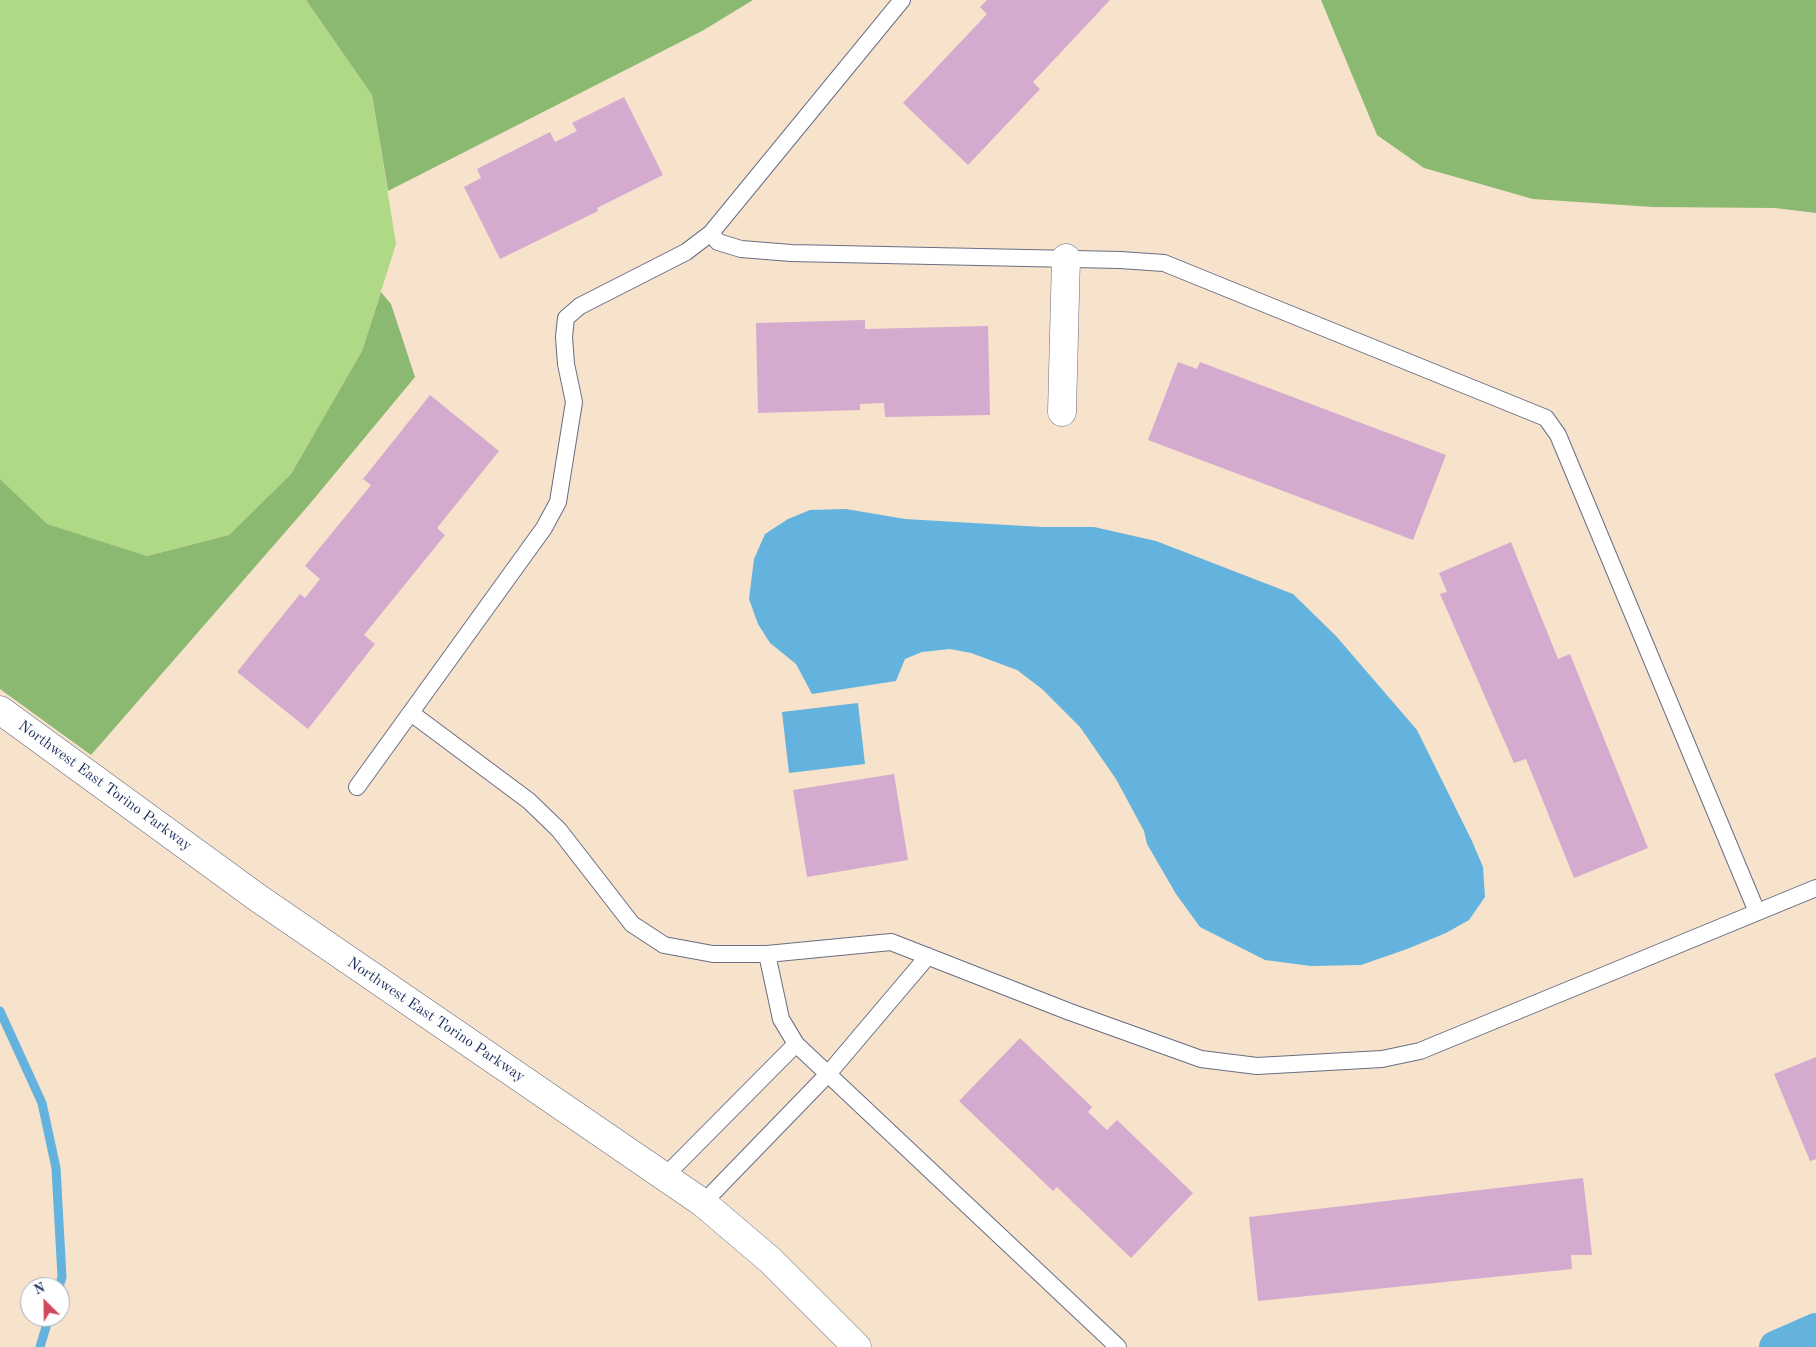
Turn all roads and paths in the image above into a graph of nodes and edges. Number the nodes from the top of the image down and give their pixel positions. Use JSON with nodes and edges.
{"nodes":[{"id":1,"x":902,"y":0,"type":"edge"},
{"id":2,"x":710,"y":233,"type":"junction"},
{"id":3,"x":1066,"y":258,"type":"junction"},
{"id":4,"x":1062,"y":412,"type":"dead end"},
{"id":5,"x":0,"y":710,"type":"edge"},
{"id":6,"x":411,"y":713,"type":"junction"},
{"id":7,"x":357,"y":787,"type":"dead end"},
{"id":8,"x":1816,"y":888,"type":"edge"},
{"id":9,"x":1757,"y":912,"type":"junction"},
{"id":10,"x":767,"y":954,"type":"junction"},
{"id":11,"x":928,"y":956,"type":"junction"},
{"id":12,"x":796,"y":1044,"type":"junction"},
{"id":13,"x":828,"y":1074,"type":"junction"},
{"id":14,"x":664,"y":1177,"type":"junction"},
{"id":15,"x":703,"y":1203,"type":"junction"},
{"id":16,"x":857,"y":1347,"type":"edge"},
{"id":17,"x":1118,"y":1347,"type":"edge"}],
"edges":[{"from":1,"to":2,"type":"lane"},
{"from":2,"to":3,"type":"lane"},
{"from":2,"to":6,"type":"lane"},
{"from":3,"to":4,"type":"street"},
{"from":3,"to":9,"type":"lane"},
{"from":5,"to":14,"type":"street","name":"Northwest East Torino Parkway"},
{"from":6,"to":7,"type":"lane"},
{"from":6,"to":10,"type":"lane"},
{"from":8,"to":9,"type":"lane"},
{"from":9,"to":11,"type":"lane"},
{"from":10,"to":11,"type":"lane"},
{"from":10,"to":12,"type":"lane"},
{"from":11,"to":13,"type":"lane"},
{"from":12,"to":13,"type":"lane"},
{"from":12,"to":14,"type":"lane"},
{"from":13,"to":15,"type":"lane"},
{"from":13,"to":17,"type":"lane"},
{"from":14,"to":15,"type":"street","name":"Northwest East Torino Parkway"},
{"from":15,"to":16,"type":"street","name":"Northwest East Torino Parkway"}]}
